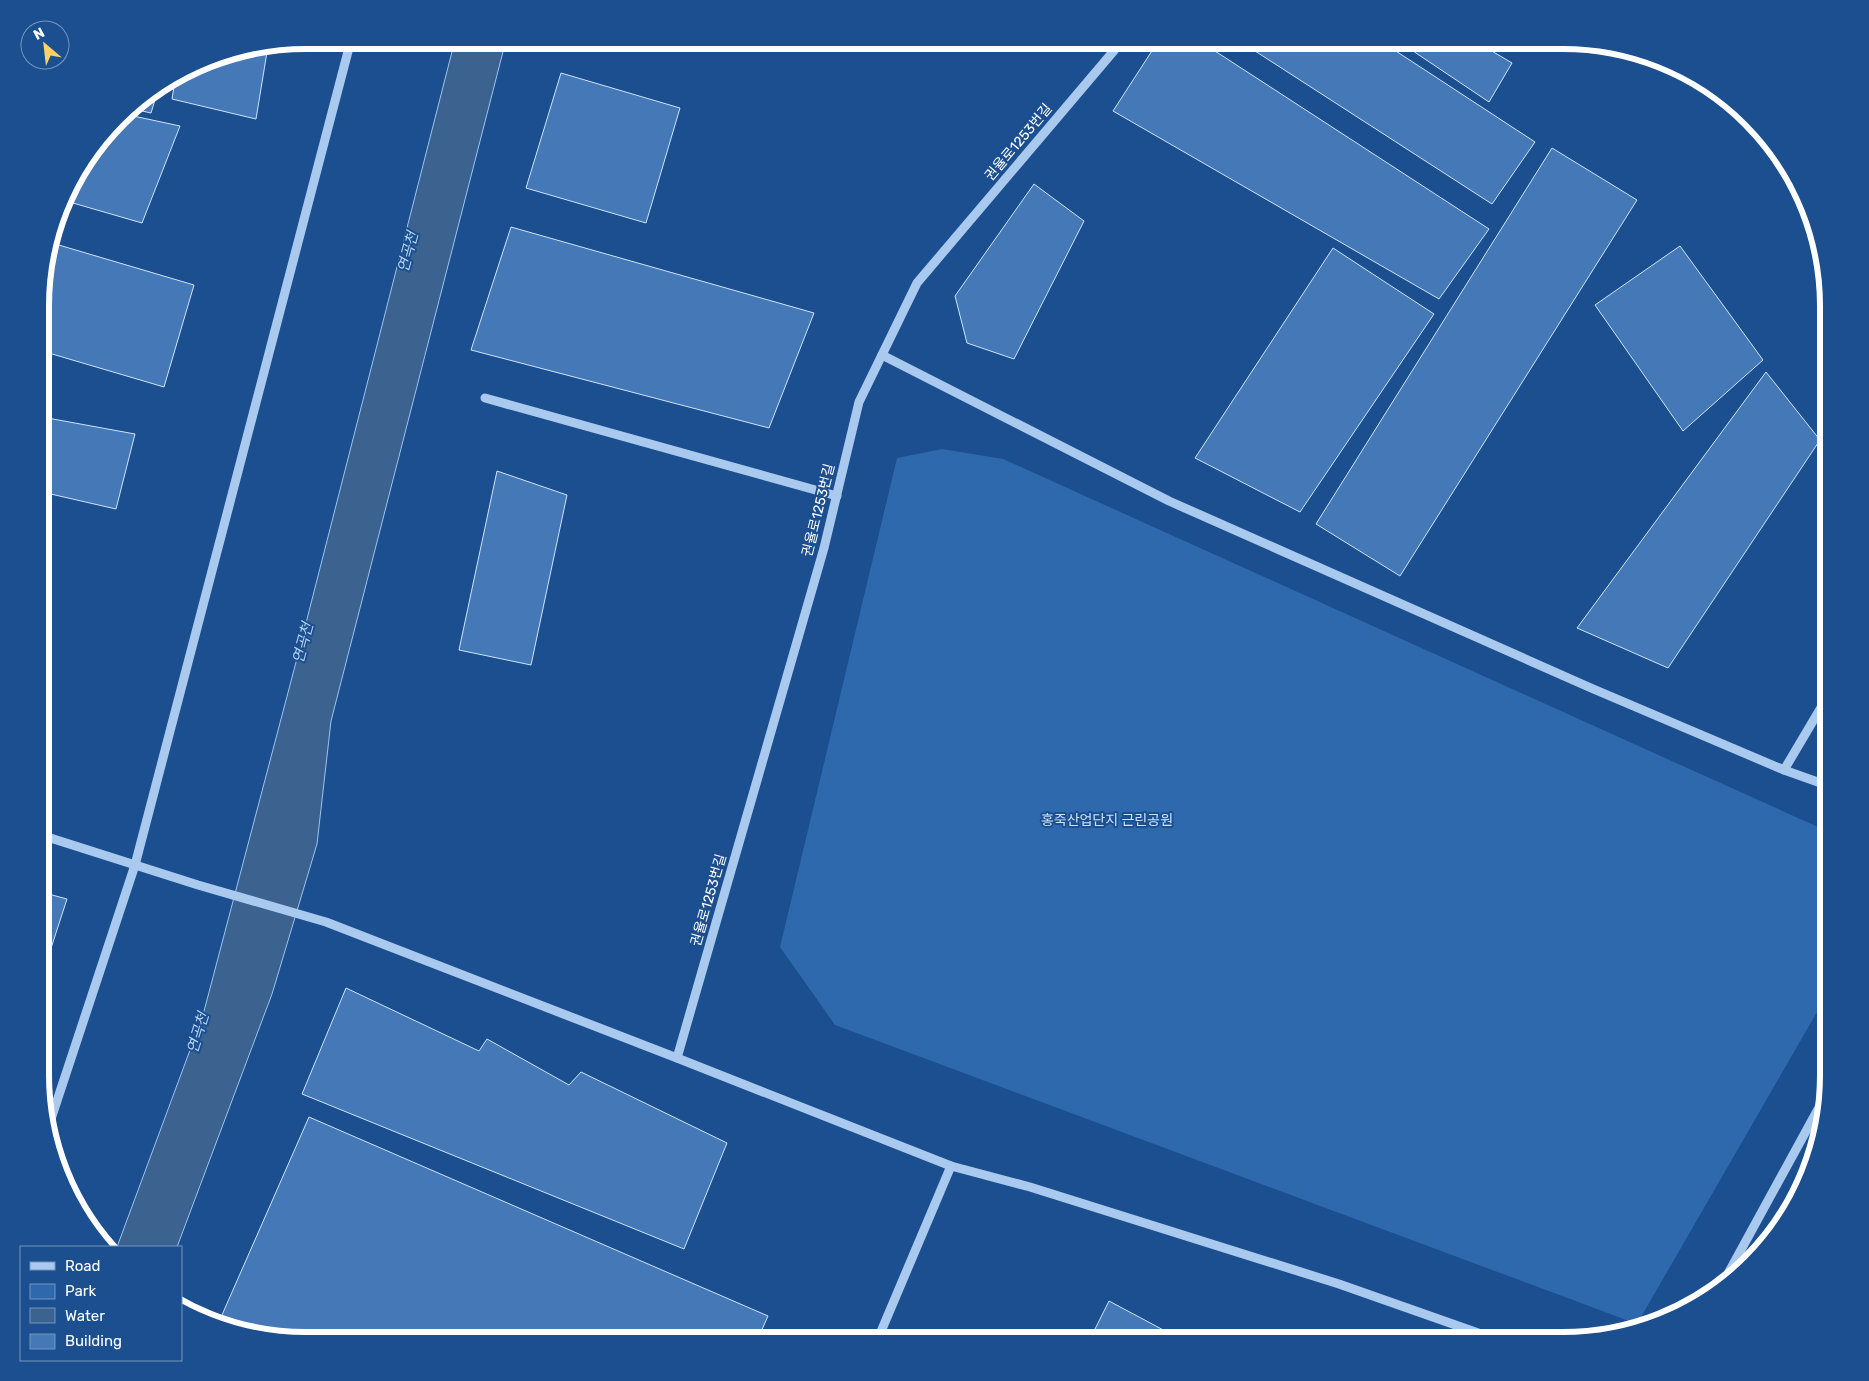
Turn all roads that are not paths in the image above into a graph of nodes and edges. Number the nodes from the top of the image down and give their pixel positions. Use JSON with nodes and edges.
{"nodes":[{"id":1,"x":350,"y":49,"type":"edge"},
{"id":2,"x":1115,"y":49,"type":"edge"},
{"id":3,"x":882,"y":355,"type":"junction"},
{"id":4,"x":485,"y":398,"type":"dead end"},
{"id":5,"x":837,"y":496,"type":"junction"},
{"id":6,"x":1820,"y":709,"type":"edge"},
{"id":7,"x":1784,"y":770,"type":"junction"},
{"id":8,"x":1820,"y":783,"type":"edge"},
{"id":9,"x":49,"y":837,"type":"edge"},
{"id":10,"x":135,"y":865,"type":"junction"},
{"id":11,"x":677,"y":1058,"type":"junction"},
{"id":12,"x":1818,"y":1109,"type":"edge"},
{"id":13,"x":52,"y":1115,"type":"edge"},
{"id":14,"x":951,"y":1166,"type":"junction"},
{"id":15,"x":1729,"y":1272,"type":"edge"},
{"id":16,"x":881,"y":1332,"type":"edge"},
{"id":17,"x":1476,"y":1332,"type":"edge"}],
"edges":[{"from":1,"to":10,"type":"lane"},
{"from":2,"to":3,"type":"lane","name":"권율로1253번길"},
{"from":3,"to":5,"type":"lane","name":"권율로1253번길"},
{"from":3,"to":7,"type":"lane"},
{"from":4,"to":5,"type":"lane"},
{"from":5,"to":11,"type":"lane","name":"권율로1253번길"},
{"from":6,"to":7,"type":"lane"},
{"from":7,"to":8,"type":"lane"},
{"from":9,"to":10,"type":"lane"},
{"from":10,"to":11,"type":"lane"},
{"from":10,"to":13,"type":"lane"},
{"from":11,"to":14,"type":"lane"},
{"from":12,"to":15,"type":"lane"},
{"from":14,"to":16,"type":"lane"},
{"from":14,"to":17,"type":"lane"}]}
